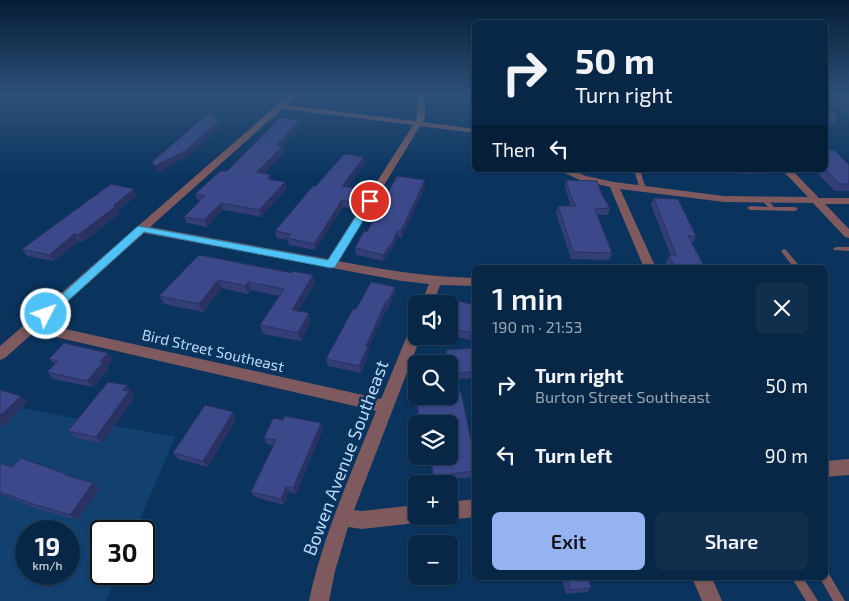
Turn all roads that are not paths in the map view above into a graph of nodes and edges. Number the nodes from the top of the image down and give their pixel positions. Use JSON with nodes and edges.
{"nodes":[{"id":1,"x":262,"y":122,"type":"edge"},
{"id":2,"x":410,"y":122,"type":"edge"},
{"id":3,"x":418,"y":123,"type":"junction"},
{"id":4,"x":472,"y":131,"type":"edge"},
{"id":5,"x":568,"y":172,"type":"edge"},
{"id":6,"x":638,"y":172,"type":"edge"},
{"id":7,"x":789,"y":172,"type":"edge"},
{"id":8,"x":614,"y":185,"type":"junction"},
{"id":9,"x":642,"y":189,"type":"junction"},
{"id":10,"x":766,"y":200,"type":"junction"},
{"id":11,"x":816,"y":201,"type":"junction"},
{"id":12,"x":849,"y":201,"type":"edge"},
{"id":13,"x":750,"y":208,"type":"dead end"},
{"id":14,"x":772,"y":209,"type":"junction"},
{"id":15,"x":795,"y":209,"type":"dead end"},
{"id":16,"x":142,"y":228,"type":"junction"},
{"id":17,"x":849,"y":235,"type":"edge"},
{"id":18,"x":849,"y":249,"type":"edge"},
{"id":19,"x":836,"y":250,"type":"dead end"},
{"id":20,"x":784,"y":251,"type":"dead end"},
{"id":21,"x":331,"y":264,"type":"junction"},
{"id":22,"x":649,"y":265,"type":"edge"},
{"id":23,"x":796,"y":265,"type":"edge"},
{"id":24,"x":436,"y":281,"type":"junction"},
{"id":25,"x":472,"y":282,"type":"edge"},
{"id":26,"x":431,"y":295,"type":"edge"},
{"id":27,"x":32,"y":326,"type":"junction"},
{"id":28,"x":410,"y":345,"type":"edge"},
{"id":29,"x":0,"y":354,"type":"edge"},
{"id":30,"x":386,"y":407,"type":"junction"},
{"id":31,"x":849,"y":467,"type":"edge"},
{"id":32,"x":828,"y":469,"type":"edge"},
{"id":33,"x":472,"y":508,"type":"edge"},
{"id":34,"x":458,"y":510,"type":"edge"},
{"id":35,"x":408,"y":515,"type":"edge"},
{"id":36,"x":342,"y":517,"type":"junction"},
{"id":37,"x":703,"y":580,"type":"edge"},
{"id":38,"x":798,"y":580,"type":"edge"},
{"id":39,"x":826,"y":580,"type":"edge"},
{"id":40,"x":319,"y":601,"type":"edge"},
{"id":41,"x":712,"y":601,"type":"edge"},
{"id":42,"x":812,"y":601,"type":"edge"},
{"id":43,"x":840,"y":601,"type":"edge"}],
"edges":[{"from":1,"to":16,"type":"street"},
{"from":2,"to":3,"type":"street"},
{"from":3,"to":4,"type":"street"},
{"from":3,"to":21,"type":"street"},
{"from":5,"to":8,"type":"street"},
{"from":6,"to":9,"type":"lane"},
{"from":7,"to":11,"type":"street"},
{"from":8,"to":9,"type":"street"},
{"from":8,"to":22,"type":"street"},
{"from":9,"to":10,"type":"street"},
{"from":10,"to":11,"type":"street"},
{"from":10,"to":14,"type":"lane"},
{"from":11,"to":12,"type":"street"},
{"from":11,"to":17,"type":"street"},
{"from":13,"to":14,"type":"lane"},
{"from":14,"to":15,"type":"lane"},
{"from":16,"to":21,"type":"street"},
{"from":16,"to":27,"type":"street"},
{"from":18,"to":19,"type":"lane"},
{"from":20,"to":23,"type":"lane"},
{"from":21,"to":24,"type":"street"},
{"from":24,"to":25,"type":"street"},
{"from":24,"to":26,"type":"street"},
{"from":27,"to":29,"type":"street"},
{"from":27,"to":30,"type":"street","name":"Bird Street Southeast"},
{"from":28,"to":30,"type":"street","name":"Bowen Avenue Southeast"},
{"from":30,"to":36,"type":"street","name":"Bowen Avenue Southeast"},
{"from":31,"to":32,"type":"street"},
{"from":33,"to":34,"type":"street"},
{"from":35,"to":36,"type":"street"},
{"from":36,"to":40,"type":"street","name":"Bowen Avenue Southeast"},
{"from":37,"to":41,"type":"street"},
{"from":38,"to":42,"type":"lane"},
{"from":39,"to":43,"type":"lane"}]}
